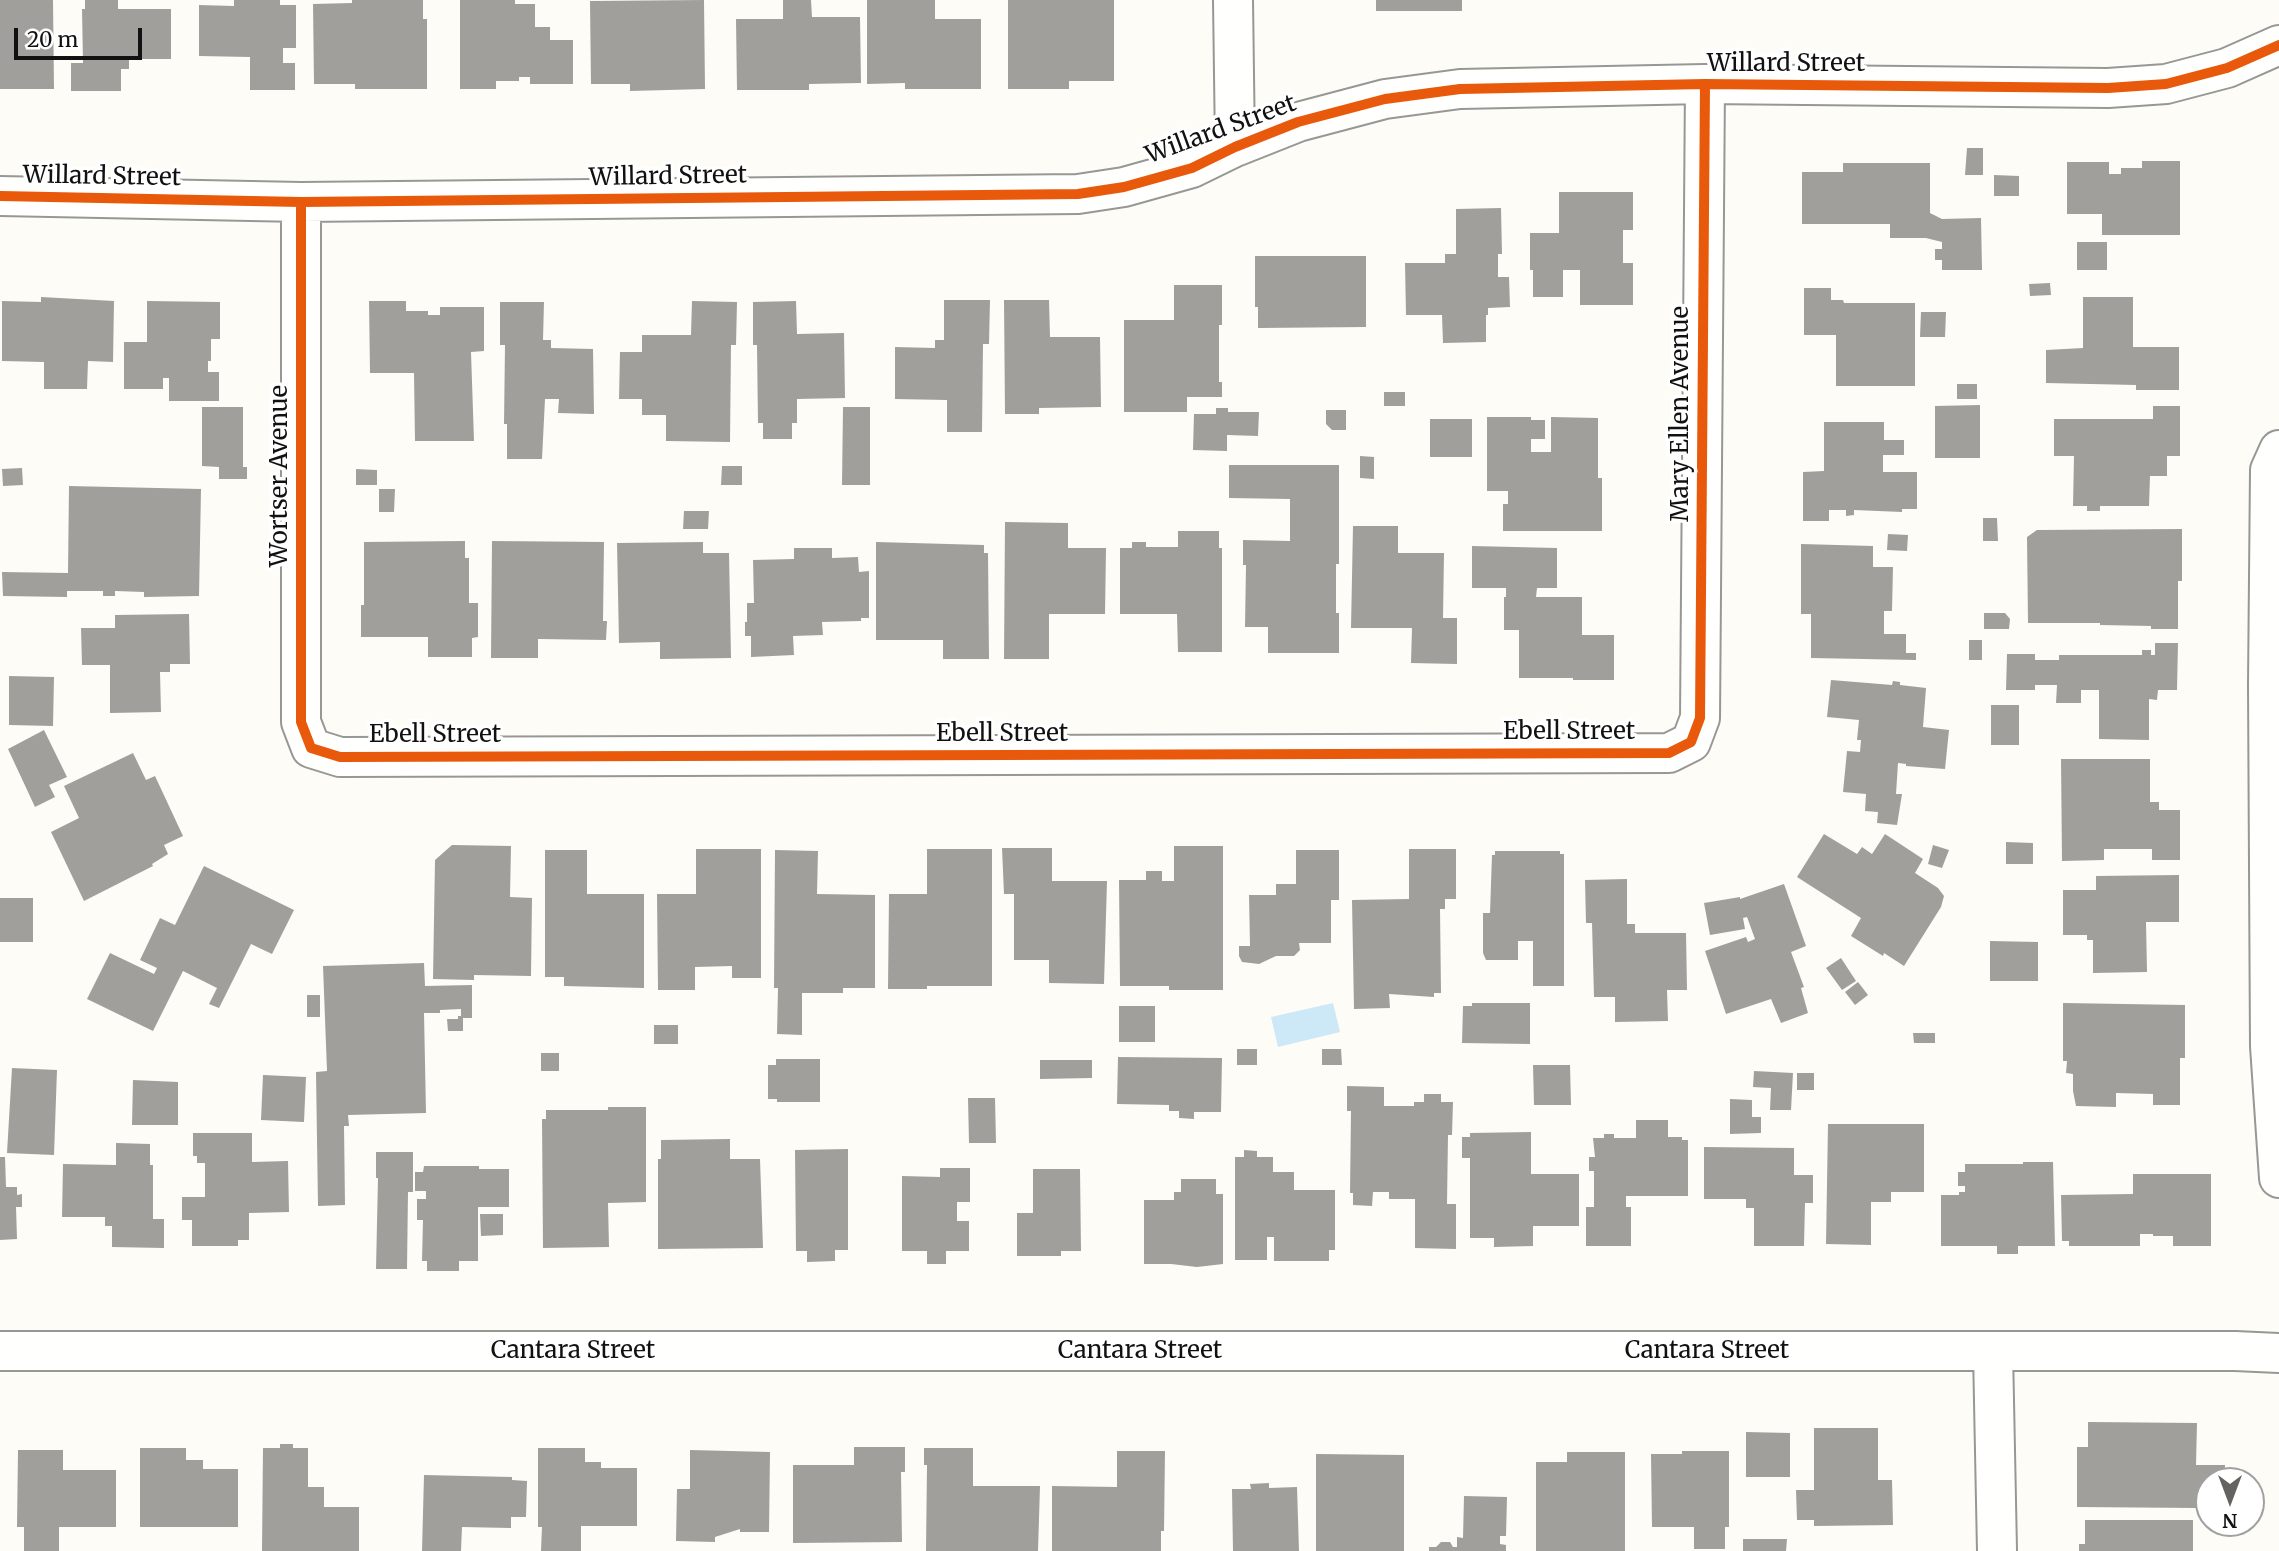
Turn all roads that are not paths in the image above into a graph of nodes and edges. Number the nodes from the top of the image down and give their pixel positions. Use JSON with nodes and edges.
{"nodes":[{"id":1,"x":1233,"y":0,"type":"edge"},
{"id":2,"x":2279,"y":45,"type":"edge"},
{"id":3,"x":1705,"y":84,"type":"junction"},
{"id":4,"x":1235,"y":147,"type":"junction"},
{"id":5,"x":0,"y":197,"type":"edge"},
{"id":6,"x":301,"y":202,"type":"junction"},
{"id":7,"x":2279,"y":450,"type":"edge"},
{"id":8,"x":1691,"y":742,"type":"joint"},
{"id":9,"x":311,"y":748,"type":"joint"},
{"id":10,"x":2279,"y":1178,"type":"edge"},
{"id":11,"x":0,"y":1351,"type":"edge"},
{"id":12,"x":1993,"y":1351,"type":"junction"},
{"id":13,"x":2279,"y":1353,"type":"edge"},
{"id":14,"x":1997,"y":1551,"type":"edge"}],
"edges":[{"from":1,"to":4,"type":"street"},
{"from":2,"to":3,"type":"street","name":"Willard Street"},
{"from":3,"to":4,"type":"street","name":"Willard Street"},
{"from":3,"to":8,"type":"street","name":"Mary Ellen Avenue"},
{"from":4,"to":6,"type":"street","name":"Willard Street"},
{"from":5,"to":6,"type":"street","name":"Willard Street"},
{"from":6,"to":9,"type":"street","name":"Wortser Avenue"},
{"from":7,"to":10,"type":"street"},
{"from":8,"to":9,"type":"street","name":"Ebell Street"},
{"from":11,"to":12,"type":"street","name":"Cantara Street"},
{"from":12,"to":13,"type":"street","name":"Cantara Street"},
{"from":12,"to":14,"type":"street"}]}
